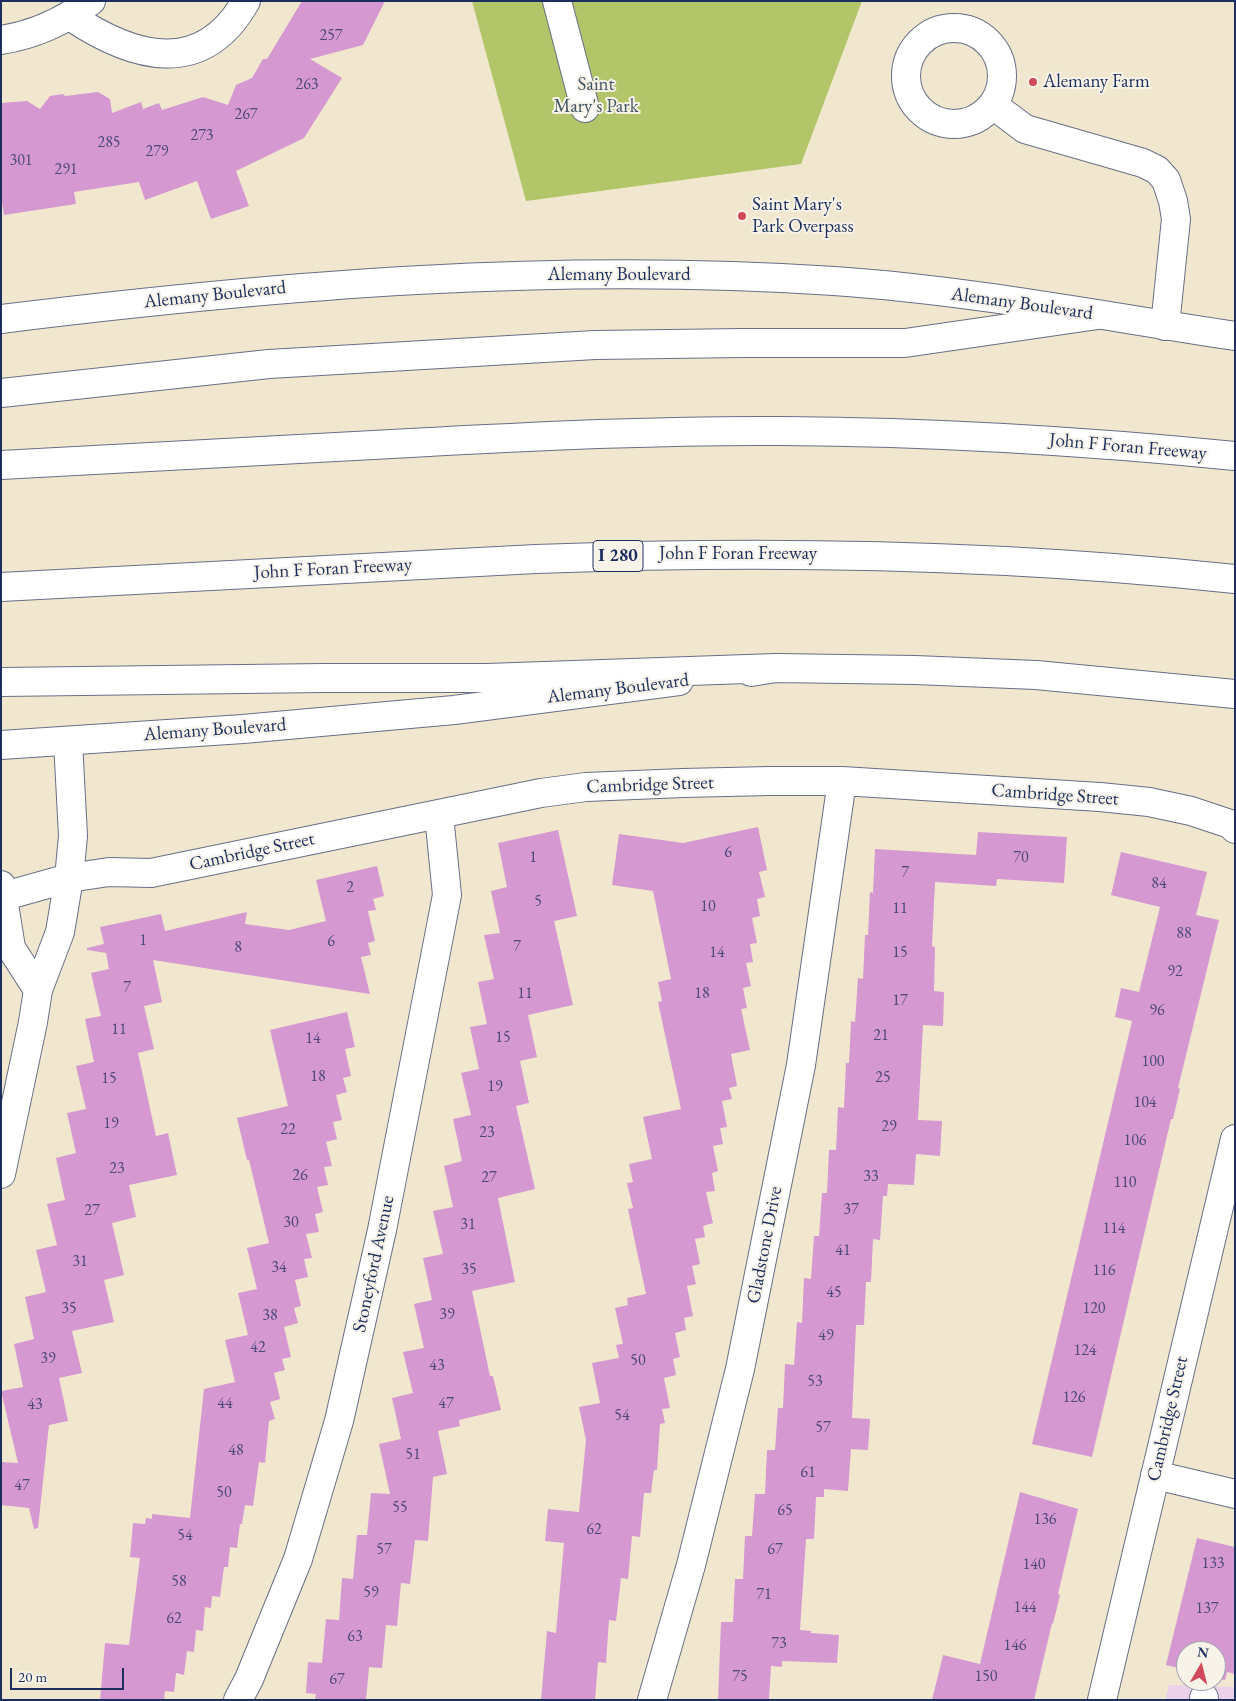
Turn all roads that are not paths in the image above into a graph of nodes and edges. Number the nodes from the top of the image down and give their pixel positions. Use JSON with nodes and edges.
{"nodes":[{"id":1,"x":246,"y":1,"type":"edge"},
{"id":2,"x":557,"y":1,"type":"edge"},
{"id":3,"x":80,"y":9,"type":"edge"},
{"id":4,"x":1,"y":40,"type":"edge"},
{"id":5,"x":993,"y":105,"type":"dead end"},
{"id":6,"x":585,"y":108,"type":"dead end"},
{"id":7,"x":1098,"y":315,"type":"junction"},
{"id":8,"x":1,"y":319,"type":"edge"},
{"id":9,"x":1165,"y":326,"type":"junction"},
{"id":10,"x":1235,"y":336,"type":"edge"},
{"id":11,"x":1,"y":393,"type":"edge"},
{"id":12,"x":1235,"y":456,"type":"edge"},
{"id":13,"x":1,"y":466,"type":"edge"},
{"id":14,"x":1235,"y":579,"type":"edge"},
{"id":15,"x":1,"y":587,"type":"edge"},
{"id":16,"x":776,"y":668,"type":"junction"},
{"id":17,"x":1,"y":682,"type":"edge"},
{"id":18,"x":1235,"y":694,"type":"edge"},
{"id":19,"x":68,"y":741,"type":"junction"},
{"id":20,"x":1,"y":745,"type":"edge"},
{"id":21,"x":842,"y":782,"type":"junction"},
{"id":22,"x":439,"y":814,"type":"junction"},
{"id":23,"x":1235,"y":828,"type":"edge"},
{"id":24,"x":69,"y":878,"type":"junction"},
{"id":25,"x":2,"y":893,"type":"edge"},
{"id":26,"x":38,"y":990,"type":"junction"},
{"id":27,"x":1235,"y":1139,"type":"edge"},
{"id":28,"x":1,"y":1174,"type":"edge"},
{"id":29,"x":1155,"y":1475,"type":"junction"},
{"id":30,"x":1235,"y":1494,"type":"edge"},
{"id":31,"x":238,"y":1700,"type":"edge"},
{"id":32,"x":652,"y":1700,"type":"edge"},
{"id":33,"x":1102,"y":1700,"type":"edge"}],
"edges":[{"from":1,"to":3,"type":"main road"},
{"from":2,"to":6,"type":"main road"},
{"from":3,"to":4,"type":"main road"},
{"from":5,"to":9,"type":"main road"},
{"from":7,"to":8,"type":"main road","name":"Alemany Boulevard"},
{"from":7,"to":9,"type":"main road","name":"Alemany Boulevard"},
{"from":7,"to":11,"type":"main road"},
{"from":9,"to":10,"type":"main road","name":"Alemany Boulevard"},
{"from":12,"to":13,"type":"main road","name":"John F Foran Freeway"},
{"from":14,"to":15,"type":"main road","name":"John F Foran Freeway","number":"I 280"},
{"from":16,"to":17,"type":"main road"},
{"from":16,"to":18,"type":"main road","name":"Alemany Boulevard"},
{"from":16,"to":19,"type":"main road","name":"Alemany Boulevard"},
{"from":19,"to":20,"type":"main road","name":"Alemany Boulevard"},
{"from":19,"to":24,"type":"main road"},
{"from":21,"to":22,"type":"main road","name":"Cambridge Street"},
{"from":21,"to":23,"type":"main road","name":"Cambridge Street"},
{"from":21,"to":32,"type":"main road","name":"Gladstone Drive"},
{"from":22,"to":24,"type":"main road","name":"Cambridge Street"},
{"from":22,"to":31,"type":"main road","name":"Stoneyford Avenue"},
{"from":24,"to":25,"type":"main road","name":"Cambridge Street"},
{"from":24,"to":26,"type":"main road"},
{"from":25,"to":26,"type":"main road"},
{"from":26,"to":28,"type":"main road"},
{"from":27,"to":29,"type":"main road","name":"Cambridge Street"},
{"from":29,"to":30,"type":"main road"},
{"from":29,"to":33,"type":"main road","name":"Cambridge Street"}]}
